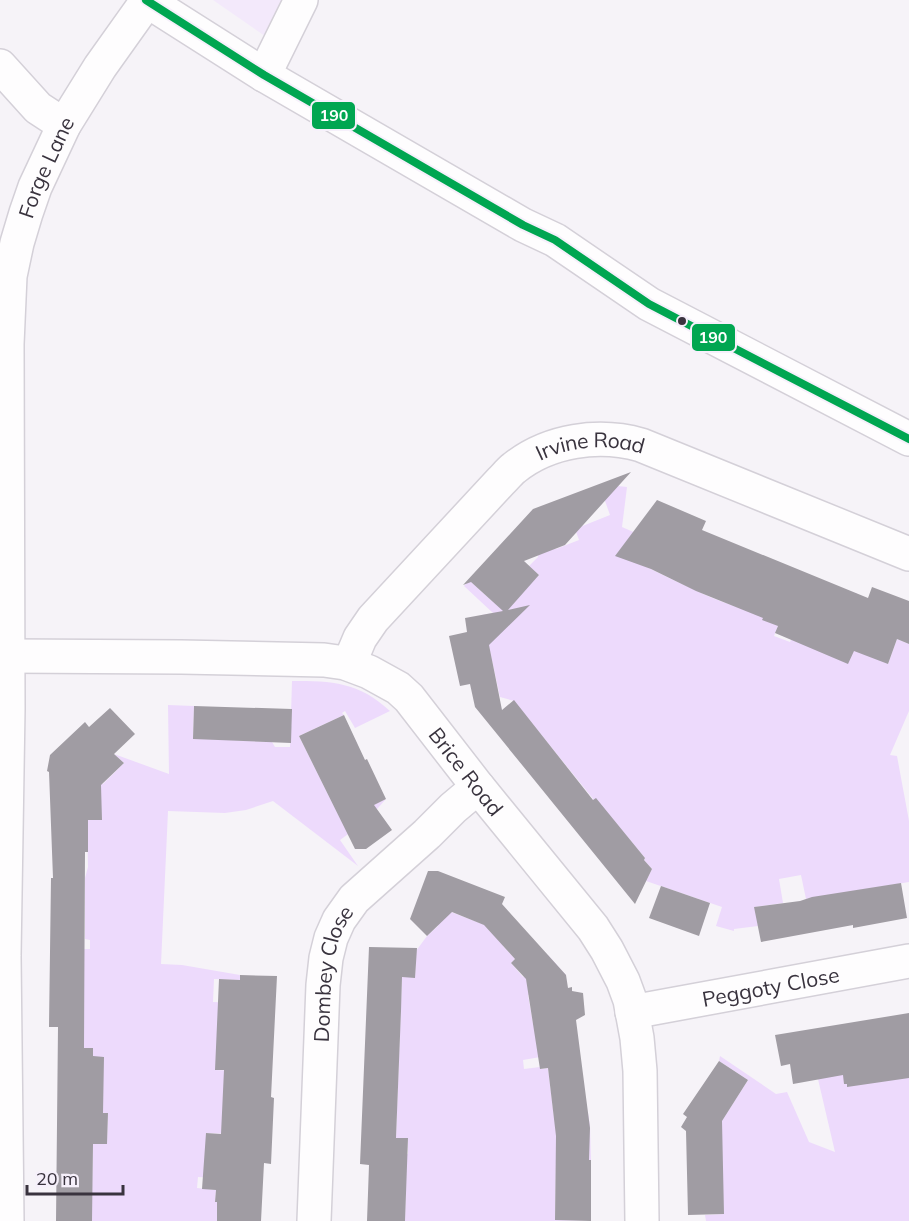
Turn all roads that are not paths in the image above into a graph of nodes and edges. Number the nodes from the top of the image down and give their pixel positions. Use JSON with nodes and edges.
{"nodes":[{"id":1,"x":146,"y":0,"type":"edge"},
{"id":2,"x":301,"y":0,"type":"edge"},
{"id":3,"x":0,"y":66,"type":"edge"},
{"id":4,"x":264,"y":75,"type":"junction"},
{"id":5,"x":64,"y":125,"type":"junction"},
{"id":6,"x":909,"y":439,"type":"edge"},
{"id":7,"x":909,"y":554,"type":"edge"},
{"id":8,"x":8,"y":657,"type":"junction"},
{"id":9,"x":349,"y":664,"type":"junction"},
{"id":10,"x":4,"y":709,"type":"edge"},
{"id":11,"x":478,"y":787,"type":"junction"},
{"id":12,"x":2,"y":956,"type":"edge"},
{"id":13,"x":909,"y":961,"type":"edge"},
{"id":14,"x":632,"y":1012,"type":"junction"},
{"id":15,"x":7,"y":1221,"type":"edge"},
{"id":16,"x":314,"y":1221,"type":"edge"},
{"id":17,"x":642,"y":1221,"type":"edge"}],
"edges":[{"from":1,"to":4,"type":"street"},
{"from":1,"to":5,"type":"street","name":"Forge Lane"},
{"from":2,"to":4,"type":"street"},
{"from":3,"to":5,"type":"street"},
{"from":4,"to":6,"type":"street"},
{"from":5,"to":8,"type":"street","name":"Forge Lane"},
{"from":7,"to":9,"type":"street","name":"Irvine Road"},
{"from":8,"to":9,"type":"street","name":"Brice Road"},
{"from":8,"to":10,"type":"street","name":"Forge Lane"},
{"from":9,"to":11,"type":"street","name":"Brice Road"},
{"from":10,"to":12,"type":"street","name":"Forge Lane"},
{"from":11,"to":14,"type":"street","name":"Brice Road"},
{"from":11,"to":16,"type":"street","name":"Dombey Close"},
{"from":12,"to":15,"type":"street","name":"Forge Lane"},
{"from":13,"to":14,"type":"street","name":"Peggoty Close"},
{"from":14,"to":17,"type":"street","name":"Brice Road"}]}
